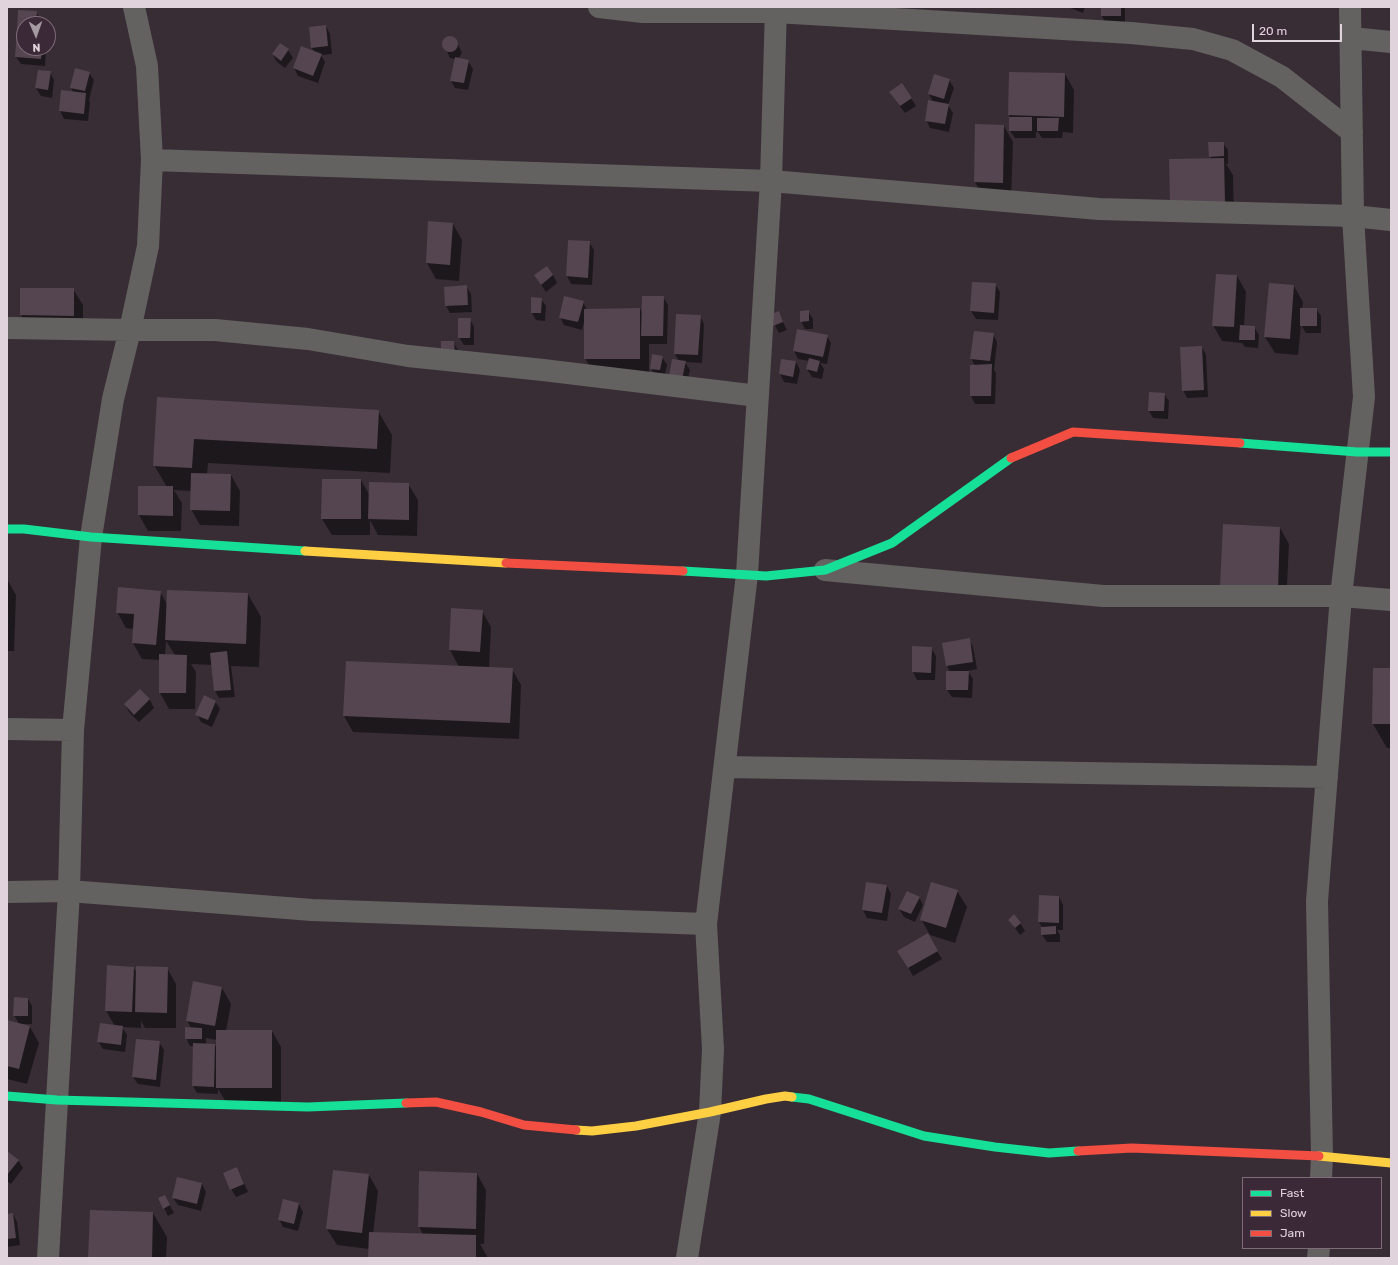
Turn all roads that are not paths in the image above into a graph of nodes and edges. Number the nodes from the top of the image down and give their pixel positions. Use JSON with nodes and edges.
{"nodes":[{"id":1,"x":134,"y":7,"type":"edge"},
{"id":2,"x":599,"y":7,"type":"edge"},
{"id":3,"x":1350,"y":7,"type":"edge"},
{"id":4,"x":776,"y":10,"type":"edge"},
{"id":5,"x":1351,"y":38,"type":"junction"},
{"id":6,"x":1391,"y":42,"type":"edge"},
{"id":7,"x":1352,"y":132,"type":"junction"},
{"id":8,"x":152,"y":160,"type":"junction"},
{"id":9,"x":771,"y":181,"type":"junction"},
{"id":10,"x":1353,"y":216,"type":"junction"},
{"id":11,"x":1391,"y":220,"type":"edge"},
{"id":12,"x":7,"y":328,"type":"edge"},
{"id":13,"x":130,"y":330,"type":"junction"},
{"id":14,"x":758,"y":396,"type":"junction"},
{"id":15,"x":1357,"y":452,"type":"junction"},
{"id":16,"x":1391,"y":452,"type":"edge"},
{"id":17,"x":7,"y":529,"type":"edge"},
{"id":18,"x":91,"y":537,"type":"junction"},
{"id":19,"x":825,"y":570,"type":"junction"},
{"id":20,"x":747,"y":574,"type":"junction"},
{"id":21,"x":1341,"y":596,"type":"junction"},
{"id":22,"x":1391,"y":600,"type":"edge"},
{"id":23,"x":7,"y":729,"type":"edge"},
{"id":24,"x":73,"y":730,"type":"junction"},
{"id":25,"x":725,"y":767,"type":"junction"},
{"id":26,"x":1327,"y":777,"type":"junction"},
{"id":27,"x":69,"y":891,"type":"junction"},
{"id":28,"x":7,"y":892,"type":"edge"},
{"id":29,"x":706,"y":924,"type":"junction"},
{"id":30,"x":7,"y":1096,"type":"edge"},
{"id":31,"x":57,"y":1100,"type":"junction"},
{"id":32,"x":710,"y":1112,"type":"junction"},
{"id":33,"x":1322,"y":1156,"type":"junction"},
{"id":34,"x":1391,"y":1163,"type":"edge"},
{"id":35,"x":1321,"y":1177,"type":"edge"},
{"id":36,"x":48,"y":1258,"type":"edge"},
{"id":37,"x":687,"y":1258,"type":"edge"}],
"edges":[{"from":1,"to":8,"type":"street"},
{"from":2,"to":4,"type":"street"},
{"from":3,"to":5,"type":"street"},
{"from":4,"to":7,"type":"street"},
{"from":4,"to":9,"type":"street"},
{"from":5,"to":6,"type":"street"},
{"from":5,"to":7,"type":"street"},
{"from":7,"to":10,"type":"street"},
{"from":8,"to":9,"type":"street"},
{"from":8,"to":13,"type":"street"},
{"from":9,"to":10,"type":"street"},
{"from":9,"to":14,"type":"street"},
{"from":10,"to":11,"type":"street"},
{"from":10,"to":15,"type":"street"},
{"from":12,"to":13,"type":"street"},
{"from":13,"to":14,"type":"street"},
{"from":13,"to":18,"type":"street"},
{"from":14,"to":20,"type":"street"},
{"from":15,"to":16,"type":"street"},
{"from":15,"to":19,"type":"street"},
{"from":15,"to":21,"type":"street"},
{"from":17,"to":18,"type":"street"},
{"from":18,"to":20,"type":"street"},
{"from":18,"to":24,"type":"street"},
{"from":19,"to":20,"type":"street"},
{"from":19,"to":21,"type":"street"},
{"from":20,"to":25,"type":"street"},
{"from":21,"to":22,"type":"street"},
{"from":21,"to":26,"type":"street"},
{"from":23,"to":24,"type":"street"},
{"from":24,"to":27,"type":"street"},
{"from":25,"to":26,"type":"street"},
{"from":25,"to":29,"type":"street"},
{"from":26,"to":33,"type":"street"},
{"from":27,"to":28,"type":"street"},
{"from":27,"to":29,"type":"street"},
{"from":27,"to":31,"type":"street"},
{"from":29,"to":32,"type":"street"},
{"from":30,"to":31,"type":"street"},
{"from":31,"to":32,"type":"street"},
{"from":31,"to":36,"type":"street"},
{"from":32,"to":33,"type":"street"},
{"from":32,"to":37,"type":"street"},
{"from":33,"to":34,"type":"street"},
{"from":33,"to":35,"type":"street"}]}
